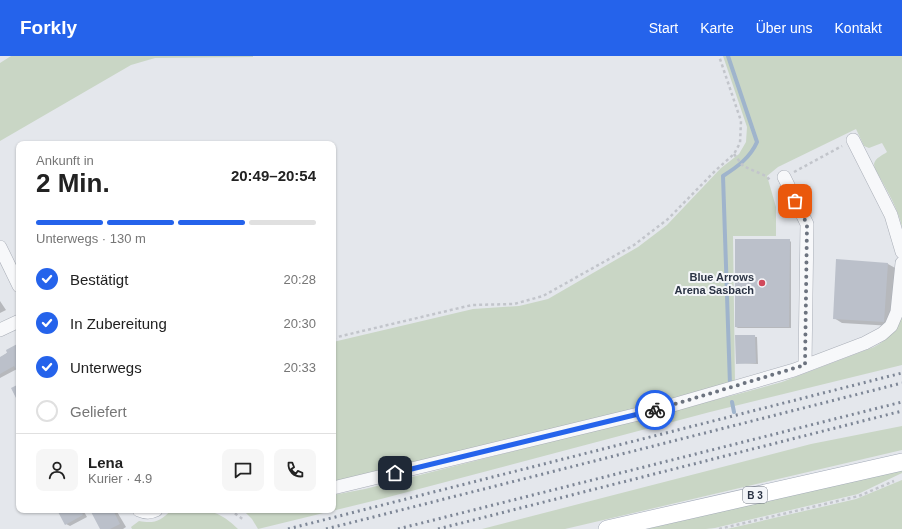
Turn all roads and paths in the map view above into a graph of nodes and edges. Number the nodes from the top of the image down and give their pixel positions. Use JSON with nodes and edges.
{"nodes":[{"id":1,"x":719,"y":56,"type":"edge"},
{"id":2,"x":854,"y":140,"type":"joint"},
{"id":3,"x":734,"y":154,"type":"junction"},
{"id":4,"x":784,"y":177,"type":"junction"},
{"id":5,"x":0,"y":247,"type":"edge"},
{"id":6,"x":902,"y":252,"type":"edge"},
{"id":7,"x":902,"y":263,"type":"edge"},
{"id":8,"x":16,"y":280,"type":"edge"},
{"id":9,"x":16,"y":322,"type":"edge"},
{"id":10,"x":0,"y":330,"type":"edge"},
{"id":11,"x":336,"y":337,"type":"edge"},
{"id":12,"x":805,"y":365,"type":"junction"},
{"id":13,"x":902,"y":462,"type":"edge"},
{"id":14,"x":898,"y":479,"type":"dead end"},
{"id":15,"x":336,"y":487,"type":"edge"},
{"id":16,"x":234,"y":513,"type":"edge"},
{"id":17,"x":244,"y":520,"type":"dead end"},
{"id":18,"x":607,"y":529,"type":"edge"},
{"id":19,"x":719,"y":529,"type":"edge"}],
"edges":[{"from":1,"to":3,"type":"path"},
{"from":2,"to":4,"type":"path"},
{"from":2,"to":6,"type":"street"},
{"from":3,"to":4,"type":"path"},
{"from":3,"to":11,"type":"path"},
{"from":4,"to":12,"type":"street"},
{"from":5,"to":8,"type":"street"},
{"from":7,"to":12,"type":"street"},
{"from":9,"to":10,"type":"street"},
{"from":12,"to":15,"type":"street"},
{"from":13,"to":18,"type":"main road","number":"B 3"},
{"from":14,"to":19,"type":"path"},
{"from":16,"to":17,"type":"path"}]}
